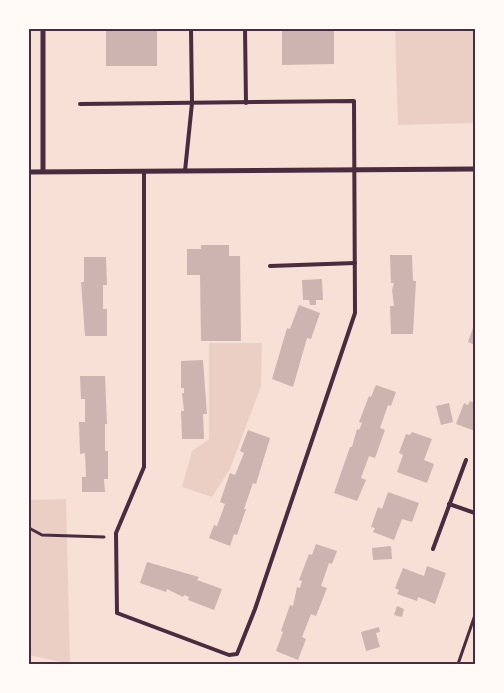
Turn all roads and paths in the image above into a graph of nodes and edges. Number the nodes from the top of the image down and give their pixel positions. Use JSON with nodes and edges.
{"nodes":[{"id":1,"x":43,"y":29,"type":"edge"},
{"id":2,"x":191,"y":29,"type":"edge"},
{"id":3,"x":245,"y":29,"type":"edge"},
{"id":4,"x":246,"y":102,"type":"junction"},
{"id":5,"x":192,"y":103,"type":"junction"},
{"id":6,"x":80,"y":104,"type":"dead end"},
{"id":7,"x":355,"y":169,"type":"junction"},
{"id":8,"x":475,"y":169,"type":"edge"},
{"id":9,"x":144,"y":171,"type":"junction"},
{"id":10,"x":185,"y":171,"type":"junction"},
{"id":11,"x":29,"y":172,"type":"edge"},
{"id":12,"x":43,"y":172,"type":"junction"},
{"id":13,"x":355,"y":263,"type":"junction"},
{"id":14,"x":270,"y":266,"type":"dead end"},
{"id":15,"x":466,"y":460,"type":"dead end"},
{"id":16,"x":449,"y":504,"type":"junction"},
{"id":17,"x":475,"y":513,"type":"edge"},
{"id":18,"x":29,"y":528,"type":"edge"},
{"id":19,"x":104,"y":537,"type":"dead end"},
{"id":20,"x":432,"y":549,"type":"dead end"},
{"id":21,"x":475,"y":615,"type":"edge"},
{"id":22,"x":458,"y":664,"type":"edge"}],
"edges":[{"from":1,"to":12,"type":"street"},
{"from":2,"to":5,"type":"lane"},
{"from":3,"to":4,"type":"lane"},
{"from":4,"to":5,"type":"lane"},
{"from":4,"to":7,"type":"lane"},
{"from":5,"to":6,"type":"lane"},
{"from":5,"to":10,"type":"lane"},
{"from":7,"to":8,"type":"street"},
{"from":7,"to":10,"type":"street"},
{"from":7,"to":13,"type":"lane"},
{"from":9,"to":10,"type":"street"},
{"from":9,"to":12,"type":"street"},
{"from":9,"to":13,"type":"lane"},
{"from":11,"to":12,"type":"street"},
{"from":13,"to":14,"type":"lane"},
{"from":15,"to":16,"type":"lane"},
{"from":16,"to":17,"type":"lane"},
{"from":16,"to":20,"type":"lane"},
{"from":18,"to":19,"type":"path"},
{"from":21,"to":22,"type":"path"}]}
